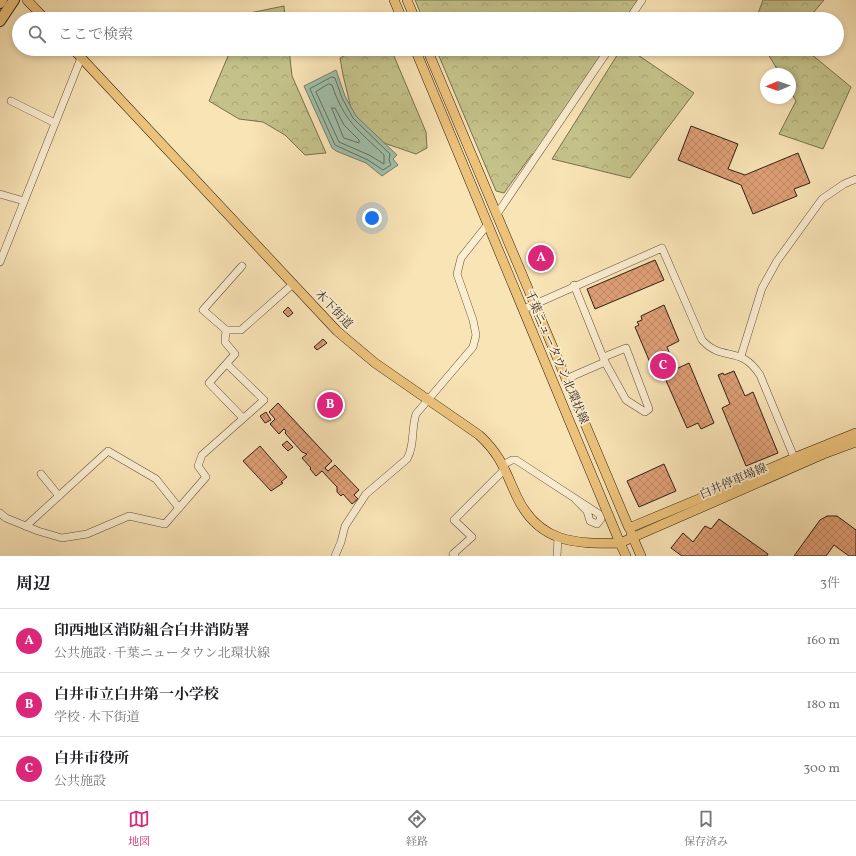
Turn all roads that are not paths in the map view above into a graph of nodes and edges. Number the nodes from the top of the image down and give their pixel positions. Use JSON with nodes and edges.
{"nodes":[{"id":1,"x":2,"y":0,"type":"edge"},
{"id":2,"x":14,"y":0,"type":"edge"},
{"id":3,"x":27,"y":0,"type":"edge"},
{"id":4,"x":394,"y":0,"type":"edge"},
{"id":5,"x":407,"y":0,"type":"edge"},
{"id":6,"x":642,"y":0,"type":"edge"},
{"id":7,"x":0,"y":3,"type":"edge"},
{"id":8,"x":38,"y":12,"type":"edge"},
{"id":9,"x":399,"y":12,"type":"edge"},
{"id":10,"x":412,"y":12,"type":"edge"},
{"id":11,"x":634,"y":12,"type":"edge"},
{"id":12,"x":0,"y":21,"type":"edge"},
{"id":13,"x":418,"y":56,"type":"edge"},
{"id":14,"x":431,"y":56,"type":"edge"},
{"id":15,"x":604,"y":56,"type":"edge"},
{"id":16,"x":81,"y":58,"type":"joint"},
{"id":17,"x":11,"y":101,"type":"dead end"},
{"id":18,"x":55,"y":123,"type":"junction"},
{"id":19,"x":856,"y":179,"type":"edge"},
{"id":20,"x":0,"y":194,"type":"edge"},
{"id":21,"x":24,"y":201,"type":"junction"},
{"id":22,"x":497,"y":214,"type":"junction"},
{"id":23,"x":488,"y":224,"type":"junction"},
{"id":24,"x":1,"y":258,"type":"edge"},
{"id":25,"x":242,"y":266,"type":"dead end"},
{"id":26,"x":293,"y":284,"type":"junction"},
{"id":27,"x":574,"y":285,"type":"junction"},
{"id":28,"x":535,"y":304,"type":"junction"},
{"id":29,"x":524,"y":309,"type":"junction"},
{"id":30,"x":226,"y":330,"type":"junction"},
{"id":31,"x":741,"y":356,"type":"junction"},
{"id":32,"x":605,"y":360,"type":"junction"},
{"id":33,"x":227,"y":364,"type":"junction"},
{"id":34,"x":566,"y":380,"type":"junction"},
{"id":35,"x":427,"y":399,"type":"junction"},
{"id":36,"x":243,"y":418,"type":"junction"},
{"id":37,"x":856,"y":433,"type":"edge"},
{"id":38,"x":856,"y":442,"type":"edge"},
{"id":39,"x":796,"y":462,"type":"junction"},
{"id":40,"x":504,"y":467,"type":"junction"},
{"id":41,"x":41,"y":474,"type":"dead end"},
{"id":42,"x":59,"y":496,"type":"junction"},
{"id":43,"x":576,"y":500,"type":"dead end"},
{"id":44,"x":179,"y":508,"type":"junction"},
{"id":45,"x":0,"y":513,"type":"edge"},
{"id":46,"x":26,"y":526,"type":"junction"},
{"id":47,"x":629,"y":528,"type":"junction"},
{"id":48,"x":617,"y":533,"type":"junction"},
{"id":49,"x":633,"y":537,"type":"junction"},
{"id":50,"x":558,"y":538,"type":"junction"},
{"id":51,"x":620,"y":543,"type":"junction"},
{"id":52,"x":599,"y":544,"type":"junction"},
{"id":53,"x":335,"y":556,"type":"edge"},
{"id":54,"x":454,"y":556,"type":"edge"},
{"id":55,"x":557,"y":556,"type":"edge"},
{"id":56,"x":626,"y":556,"type":"edge"},
{"id":57,"x":641,"y":556,"type":"edge"}],
"edges":[{"from":1,"to":7,"type":"highway"},
{"from":2,"to":12,"type":"highway"},
{"from":3,"to":8,"type":"main road"},
{"from":4,"to":9,"type":"main road"},
{"from":5,"to":10,"type":"main road"},
{"from":6,"to":11,"type":"street"},
{"from":13,"to":23,"type":"main road","name":"千葉ニュータウン北環状線"},
{"from":14,"to":22,"type":"main road","name":"千葉ニュータウン北環状線"},
{"from":15,"to":22,"type":"street"},
{"from":16,"to":18,"type":"street"},
{"from":16,"to":26,"type":"main road","name":"木下街道"},
{"from":17,"to":18,"type":"street"},
{"from":18,"to":21,"type":"street"},
{"from":19,"to":31,"type":"street"},
{"from":20,"to":21,"type":"street"},
{"from":21,"to":24,"type":"street"},
{"from":22,"to":28,"type":"main road","name":"千葉ニュータウン北環状線"},
{"from":23,"to":29,"type":"main road","name":"千葉ニュータウン北環状線"},
{"from":23,"to":35,"type":"street"},
{"from":25,"to":30,"type":"street"},
{"from":26,"to":30,"type":"street"},
{"from":26,"to":35,"type":"main road","name":"木下街道"},
{"from":27,"to":28,"type":"street"},
{"from":27,"to":31,"type":"street"},
{"from":27,"to":32,"type":"street"},
{"from":28,"to":29,"type":"street"},
{"from":28,"to":34,"type":"main road","name":"千葉ニュータウン北環状線"},
{"from":29,"to":48,"type":"main road","name":"千葉ニュータウン北環状線"},
{"from":30,"to":33,"type":"street"},
{"from":31,"to":39,"type":"street"},
{"from":32,"to":32,"type":"street"},
{"from":32,"to":34,"type":"street"},
{"from":33,"to":36,"type":"street"},
{"from":33,"to":36,"type":"street"},
{"from":34,"to":47,"type":"main road","name":"千葉ニュータウン北環状線"},
{"from":35,"to":40,"type":"main road","name":"木下街道"},
{"from":35,"to":53,"type":"street"},
{"from":36,"to":44,"type":"street"},
{"from":37,"to":39,"type":"main road","name":"白井停車場線"},
{"from":38,"to":39,"type":"main road","name":"白井停車場線"},
{"from":39,"to":47,"type":"main road","name":"白井停車場線"},
{"from":39,"to":49,"type":"main road","name":"白井停車場線"},
{"from":40,"to":43,"type":"street"},
{"from":40,"to":50,"type":"main road","name":"木下街道"},
{"from":40,"to":54,"type":"street"},
{"from":41,"to":42,"type":"street"},
{"from":42,"to":44,"type":"street"},
{"from":42,"to":46,"type":"street"},
{"from":44,"to":46,"type":"street"},
{"from":45,"to":46,"type":"street"},
{"from":47,"to":48,"type":"main road"},
{"from":47,"to":49,"type":"main road"},
{"from":48,"to":51,"type":"main road","name":"千葉ニュータウン北環状線"},
{"from":48,"to":52,"type":"main road"},
{"from":49,"to":51,"type":"main road","name":"白井停車場線"},
{"from":49,"to":57,"type":"main road"},
{"from":50,"to":52,"type":"main road","name":"木下街道"},
{"from":50,"to":55,"type":"street"},
{"from":51,"to":52,"type":"main road","name":"木下街道"},
{"from":51,"to":56,"type":"main road"}]}
